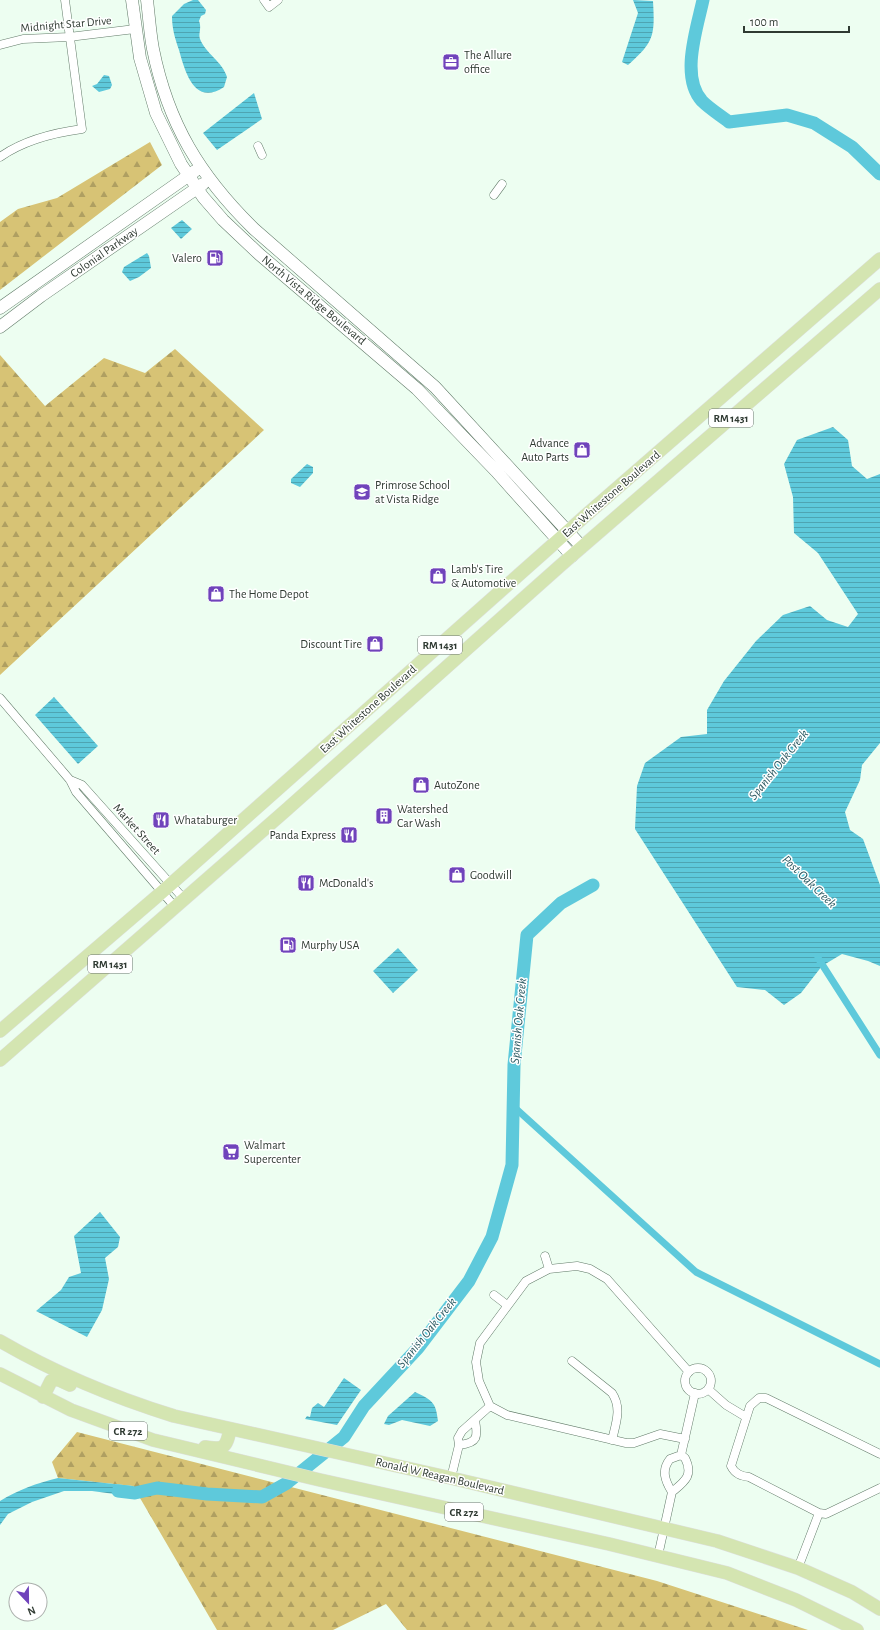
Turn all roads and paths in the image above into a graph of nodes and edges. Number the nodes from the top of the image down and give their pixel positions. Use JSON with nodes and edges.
{"nodes":[{"id":1,"x":65,"y":0,"type":"edge"},
{"id":2,"x":132,"y":0,"type":"edge"},
{"id":3,"x":147,"y":0,"type":"edge"},
{"id":4,"x":278,"y":0,"type":"edge"},
{"id":5,"x":266,"y":4,"type":"edge"},
{"id":6,"x":135,"y":29,"type":"junction"},
{"id":7,"x":69,"y":37,"type":"junction"},
{"id":8,"x":0,"y":45,"type":"edge"},
{"id":9,"x":258,"y":146,"type":"dead end"},
{"id":10,"x":262,"y":155,"type":"dead end"},
{"id":11,"x":0,"y":157,"type":"edge"},
{"id":12,"x":201,"y":167,"type":"junction"},
{"id":13,"x":188,"y":176,"type":"junction"},
{"id":14,"x":209,"y":179,"type":"junction"},
{"id":15,"x":502,"y":184,"type":"dead end"},
{"id":16,"x":196,"y":188,"type":"junction"},
{"id":17,"x":494,"y":195,"type":"dead end"},
{"id":18,"x":879,"y":260,"type":"edge"},
{"id":19,"x":880,"y":289,"type":"edge"},
{"id":20,"x":0,"y":308,"type":"edge"},
{"id":21,"x":0,"y":327,"type":"edge"},
{"id":22,"x":562,"y":536,"type":"junction"},
{"id":23,"x":582,"y":547,"type":"junction"},
{"id":24,"x":572,"y":556,"type":"junction"},
{"id":25,"x":0,"y":698,"type":"edge"},
{"id":26,"x":70,"y":780,"type":"junction"},
{"id":27,"x":166,"y":888,"type":"junction"},
{"id":28,"x":179,"y":903,"type":"junction"},
{"id":29,"x":64,"y":976,"type":"junction"},
{"id":30,"x":0,"y":1031,"type":"edge"},
{"id":31,"x":0,"y":1039,"type":"edge"},
{"id":32,"x":0,"y":1060,"type":"edge"},
{"id":33,"x":545,"y":1256,"type":"dead end"},
{"id":34,"x":549,"y":1269,"type":"junction"},
{"id":35,"x":494,"y":1295,"type":"dead end"},
{"id":36,"x":507,"y":1305,"type":"junction"},
{"id":37,"x":0,"y":1341,"type":"edge"},
{"id":38,"x":572,"y":1361,"type":"dead end"},
{"id":39,"x":689,"y":1372,"type":"junction"},
{"id":40,"x":0,"y":1374,"type":"edge"},
{"id":41,"x":708,"y":1388,"type":"junction"},
{"id":42,"x":695,"y":1393,"type":"junction"},
{"id":43,"x":43,"y":1397,"type":"junction"},
{"id":44,"x":490,"y":1406,"type":"junction"},
{"id":45,"x":746,"y":1417,"type":"junction"},
{"id":46,"x":98,"y":1420,"type":"junction"},
{"id":47,"x":475,"y":1420,"type":"junction"},
{"id":48,"x":209,"y":1425,"type":"junction"},
{"id":49,"x":230,"y":1430,"type":"junction"},
{"id":50,"x":685,"y":1439,"type":"junction"},
{"id":51,"x":612,"y":1440,"type":"junction"},
{"id":52,"x":458,"y":1445,"type":"junction"},
{"id":53,"x":880,"y":1454,"type":"edge"},
{"id":54,"x":681,"y":1455,"type":"junction"},
{"id":55,"x":451,"y":1478,"type":"junction"},
{"id":56,"x":880,"y":1488,"type":"edge"},
{"id":57,"x":672,"y":1492,"type":"junction"},
{"id":58,"x":819,"y":1513,"type":"junction"},
{"id":59,"x":664,"y":1528,"type":"junction"},
{"id":60,"x":658,"y":1556,"type":"junction"},
{"id":61,"x":798,"y":1568,"type":"junction"},
{"id":62,"x":880,"y":1609,"type":"edge"},
{"id":63,"x":857,"y":1630,"type":"edge"}],
"edges":[{"from":1,"to":7,"type":"street"},
{"from":2,"to":6,"type":"street","name":"North Vista Ridge Boulevard"},
{"from":3,"to":12,"type":"street","name":"North Vista Ridge Boulevard"},
{"from":4,"to":5,"type":"street"},
{"from":6,"to":7,"type":"street","name":"Midnight Star Drive"},
{"from":6,"to":13,"type":"street","name":"North Vista Ridge Boulevard"},
{"from":7,"to":8,"type":"street","name":"Midnight Star Drive"},
{"from":7,"to":11,"type":"street"},
{"from":9,"to":10,"type":"street"},
{"from":12,"to":13,"type":"street","name":"Colonial Parkway"},
{"from":12,"to":14,"type":"street","name":"North Vista Ridge Boulevard"},
{"from":13,"to":16,"type":"street","name":"North Vista Ridge Boulevard"},
{"from":13,"to":20,"type":"street","name":"Colonial Parkway"},
{"from":14,"to":16,"type":"street","name":"Colonial Parkway"},
{"from":14,"to":22,"type":"street","name":"North Vista Ridge Boulevard"},
{"from":15,"to":17,"type":"street"},
{"from":16,"to":21,"type":"street","name":"Colonial Parkway"},
{"from":16,"to":22,"type":"street","name":"North Vista Ridge Boulevard"},
{"from":18,"to":22,"type":"main road","name":"East Whitestone Boulevard","number":"RM 1431"},
{"from":19,"to":23,"type":"main road","name":"East Whitestone Boulevard","number":"RM 1431"},
{"from":22,"to":23,"type":"street","name":"North Vista Ridge Boulevard"},
{"from":22,"to":24,"type":"street","name":"North Vista Ridge Boulevard"},
{"from":22,"to":27,"type":"main road","name":"East Whitestone Boulevard","number":"RM 1431"},
{"from":23,"to":24,"type":"main road","name":"East Whitestone Boulevard","number":"RM 1431"},
{"from":24,"to":28,"type":"main road","name":"East Whitestone Boulevard","number":"RM 1431"},
{"from":25,"to":26,"type":"street","name":"Market Street"},
{"from":26,"to":27,"type":"street","name":"Market Street"},
{"from":26,"to":27,"type":"street","name":"Market Street"},
{"from":27,"to":28,"type":"street","name":"Market Street"},
{"from":27,"to":28,"type":"street","name":"Market Street"},
{"from":27,"to":29,"type":"main road","name":"East Whitestone Boulevard","number":"RM 1431"},
{"from":28,"to":32,"type":"main road","name":"East Whitestone Boulevard","number":"RM 1431"},
{"from":29,"to":30,"type":"main road","name":"East Whitestone Boulevard","number":"RM 1431"},
{"from":29,"to":31,"type":"main road"},
{"from":33,"to":34,"type":"street"},
{"from":34,"to":36,"type":"street"},
{"from":34,"to":39,"type":"street"},
{"from":35,"to":36,"type":"street"},
{"from":36,"to":44,"type":"street"},
{"from":37,"to":48,"type":"main road","name":"Ronald W Reagan Boulevard"},
{"from":38,"to":51,"type":"street"},
{"from":39,"to":41,"type":"street"},
{"from":39,"to":42,"type":"street"},
{"from":40,"to":43,"type":"main road","number":"CR 272"},
{"from":41,"to":42,"type":"street"},
{"from":41,"to":45,"type":"street"},
{"from":42,"to":50,"type":"street"},
{"from":43,"to":46,"type":"main road","number":"CR 272"},
{"from":43,"to":48,"type":"main road"},
{"from":44,"to":47,"type":"street"},
{"from":44,"to":51,"type":"street"},
{"from":45,"to":53,"type":"street"},
{"from":45,"to":58,"type":"street"},
{"from":46,"to":49,"type":"main road"},
{"from":46,"to":60,"type":"main road","number":"CR 272"},
{"from":47,"to":52,"type":"street"},
{"from":47,"to":52,"type":"street"},
{"from":48,"to":49,"type":"main road","name":"Ronald W Reagan Boulevard"},
{"from":49,"to":55,"type":"main road","name":"Ronald W Reagan Boulevard"},
{"from":50,"to":51,"type":"street"},
{"from":50,"to":54,"type":"street"},
{"from":52,"to":55,"type":"street"},
{"from":54,"to":57,"type":"street"},
{"from":54,"to":57,"type":"street"},
{"from":55,"to":59,"type":"main road","name":"Ronald W Reagan Boulevard"},
{"from":56,"to":58,"type":"street"},
{"from":57,"to":59,"type":"street"},
{"from":58,"to":61,"type":"street"},
{"from":59,"to":60,"type":"street"},
{"from":59,"to":61,"type":"main road","name":"Ronald W Reagan Boulevard"},
{"from":60,"to":63,"type":"main road"},
{"from":61,"to":62,"type":"main road","name":"Ronald W Reagan Boulevard"}]}
